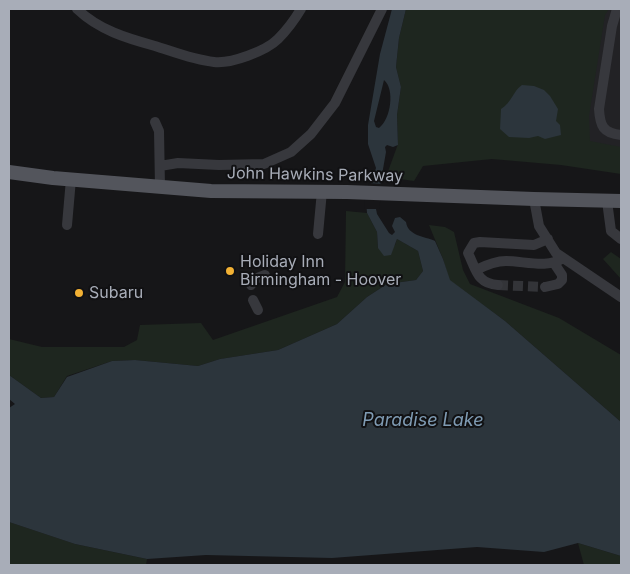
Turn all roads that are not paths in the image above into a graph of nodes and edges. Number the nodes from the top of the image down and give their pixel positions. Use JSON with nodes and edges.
{"nodes":[{"id":1,"x":77,"y":9,"type":"edge"},
{"id":2,"x":301,"y":9,"type":"edge"},
{"id":3,"x":382,"y":9,"type":"edge"},
{"id":4,"x":617,"y":9,"type":"edge"},
{"id":5,"x":155,"y":122,"type":"dead end"},
{"id":6,"x":621,"y":135,"type":"edge"},
{"id":7,"x":160,"y":166,"type":"junction"},
{"id":8,"x":9,"y":172,"type":"edge"},
{"id":9,"x":71,"y":180,"type":"junction"},
{"id":10,"x":160,"y":186,"type":"junction"},
{"id":11,"x":322,"y":191,"type":"junction"},
{"id":12,"x":534,"y":199,"type":"junction"},
{"id":13,"x":607,"y":201,"type":"junction"},
{"id":14,"x":621,"y":201,"type":"edge"},
{"id":15,"x":67,"y":225,"type":"dead end"},
{"id":16,"x":318,"y":234,"type":"dead end"},
{"id":17,"x":548,"y":239,"type":"junction"},
{"id":18,"x":621,"y":239,"type":"edge"},
{"id":19,"x":563,"y":258,"type":"junction"},
{"id":20,"x":554,"y":264,"type":"junction"},
{"id":21,"x":476,"y":270,"type":"junction"},
{"id":22,"x":265,"y":275,"type":"dead end"},
{"id":23,"x":252,"y":285,"type":"dead end"},
{"id":24,"x":498,"y":285,"type":"tunnel mouth"},
{"id":25,"x":545,"y":287,"type":"tunnel mouth"},
{"id":26,"x":621,"y":297,"type":"edge"},
{"id":27,"x":253,"y":300,"type":"dead end"},
{"id":28,"x":258,"y":310,"type":"dead end"}],
"edges":[{"from":1,"to":2,"type":"street"},
{"from":3,"to":7,"type":"street"},
{"from":4,"to":6,"type":"street"},
{"from":5,"to":7,"type":"street"},
{"from":7,"to":10,"type":"street"},
{"from":8,"to":9,"type":"main road","name":"John Hawkins Parkway"},
{"from":9,"to":10,"type":"main road","name":"John Hawkins Parkway"},
{"from":9,"to":15,"type":"street"},
{"from":10,"to":11,"type":"main road","name":"John Hawkins Parkway"},
{"from":11,"to":12,"type":"main road","name":"John Hawkins Parkway"},
{"from":11,"to":16,"type":"street"},
{"from":12,"to":13,"type":"main road","name":"John Hawkins Parkway"},
{"from":12,"to":17,"type":"street"},
{"from":13,"to":14,"type":"main road","name":"John Hawkins Parkway"},
{"from":13,"to":18,"type":"street"},
{"from":17,"to":19,"type":"street"},
{"from":17,"to":21,"type":"street"},
{"from":19,"to":20,"type":"street"},
{"from":19,"to":26,"type":"street"},
{"from":20,"to":21,"type":"street"},
{"from":20,"to":25,"type":"street"},
{"from":21,"to":24,"type":"street"},
{"from":22,"to":23,"type":"street"},
{"from":27,"to":28,"type":"street"}]}
